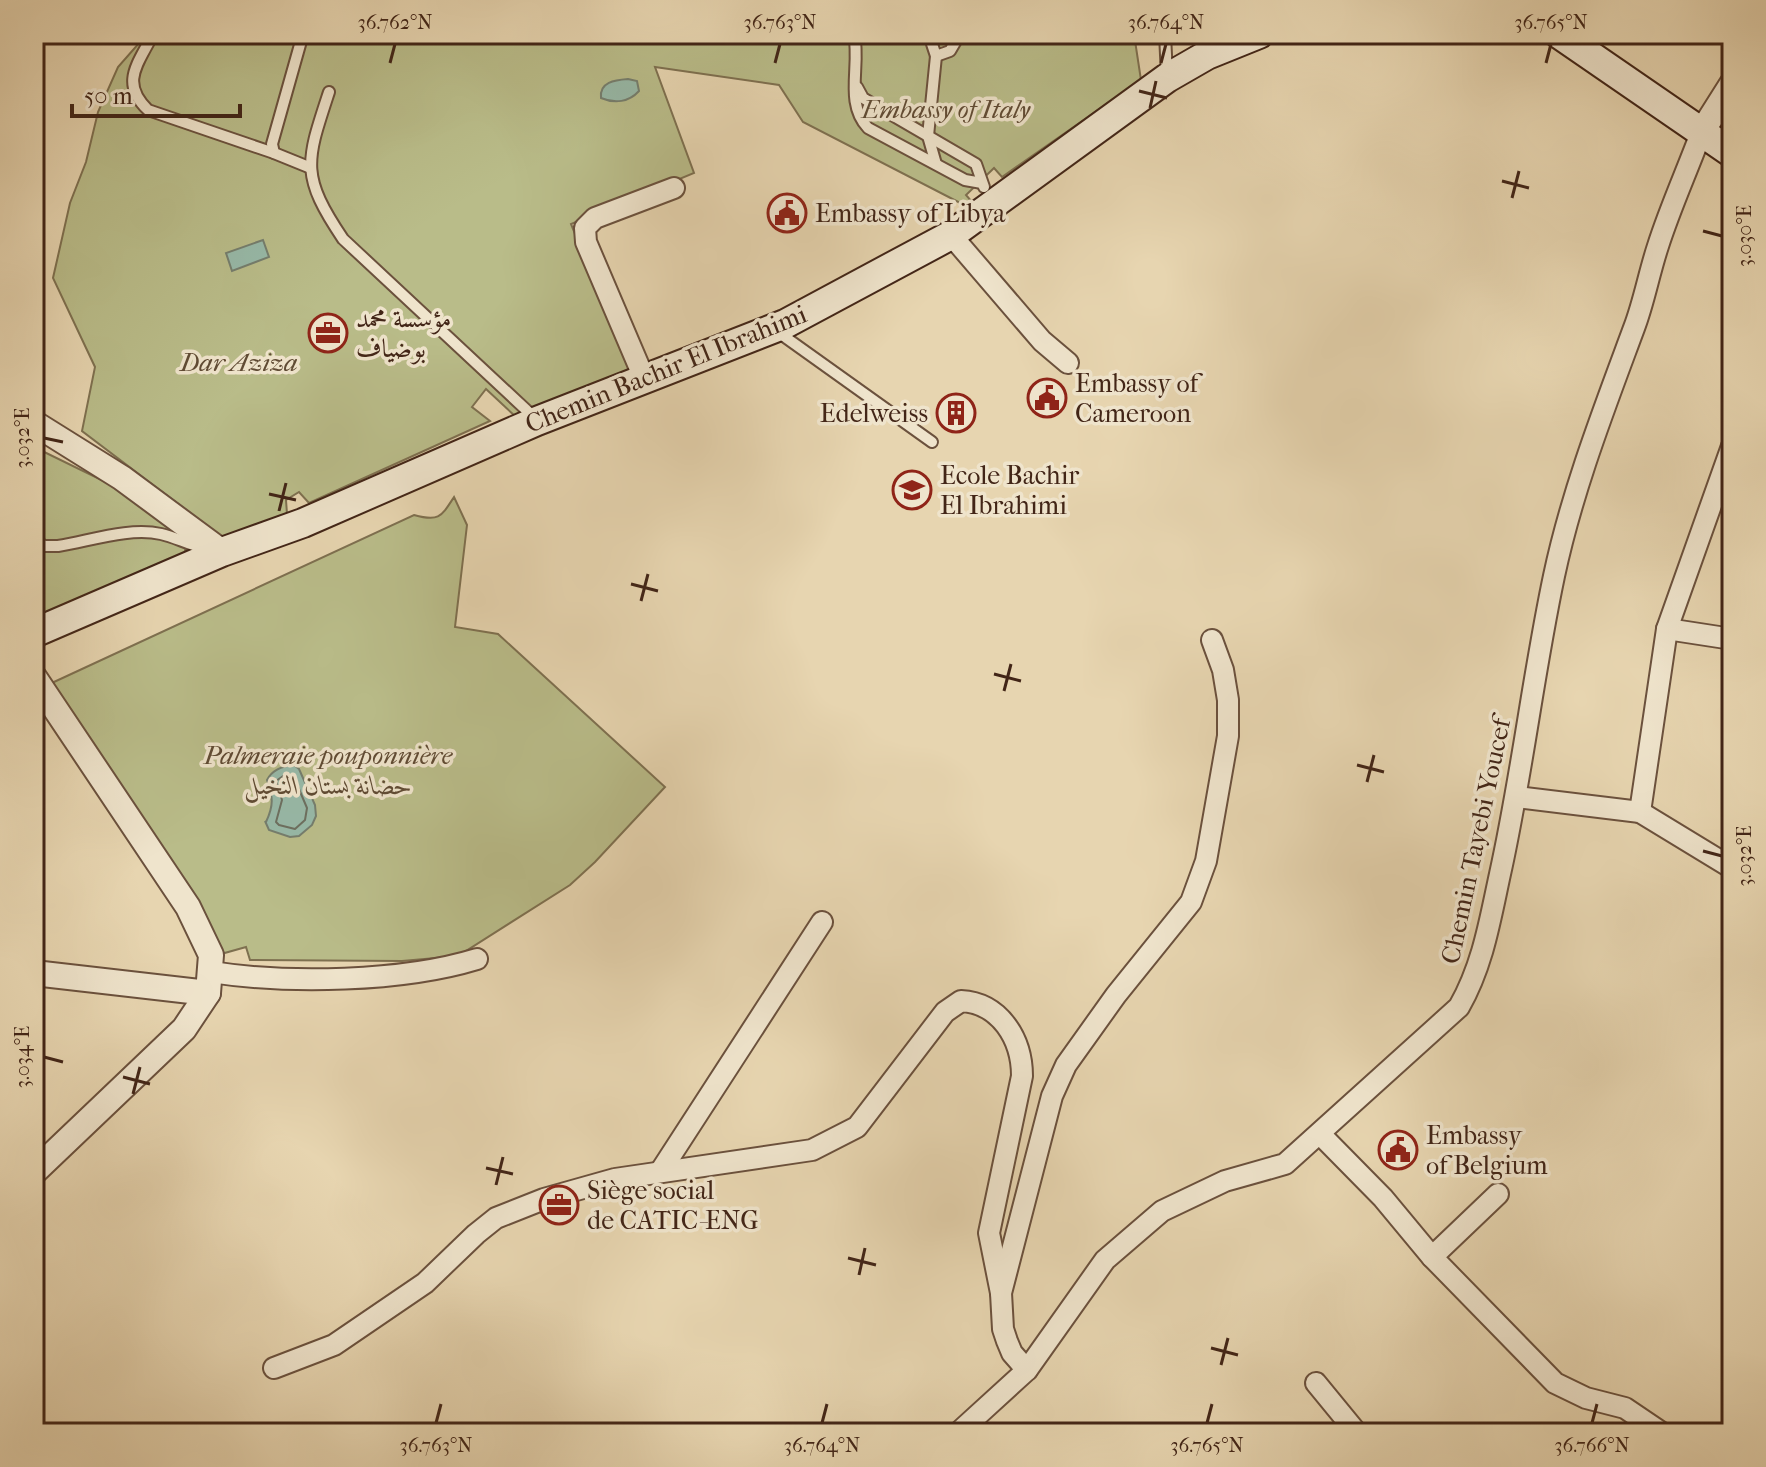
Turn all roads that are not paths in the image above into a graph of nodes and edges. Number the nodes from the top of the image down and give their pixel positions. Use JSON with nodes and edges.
{"nodes":[{"id":1,"x":153,"y":34,"type":"edge"},
{"id":2,"x":303,"y":34,"type":"edge"},
{"id":3,"x":854,"y":34,"type":"edge"},
{"id":4,"x":936,"y":34,"type":"edge"},
{"id":5,"x":960,"y":34,"type":"edge"},
{"id":6,"x":1165,"y":34,"type":"edge"},
{"id":7,"x":1259,"y":34,"type":"edge"},
{"id":8,"x":1559,"y":34,"type":"edge"},
{"id":9,"x":936,"y":56,"type":"junction"},
{"id":10,"x":1167,"y":78,"type":"junction"},
{"id":11,"x":1732,"y":84,"type":"edge"},
{"id":12,"x":856,"y":85,"type":"junction"},
{"id":13,"x":329,"y":92,"type":"dead end"},
{"id":14,"x":1701,"y":133,"type":"junction"},
{"id":15,"x":928,"y":136,"type":"junction"},
{"id":16,"x":907,"y":149,"type":"junction"},
{"id":17,"x":274,"y":153,"type":"junction"},
{"id":18,"x":1732,"y":153,"type":"edge"},
{"id":19,"x":936,"y":164,"type":"junction"},
{"id":20,"x":311,"y":168,"type":"junction"},
{"id":21,"x":674,"y":188,"type":"dead end"},
{"id":22,"x":988,"y":192,"type":"junction"},
{"id":23,"x":951,"y":235,"type":"junction"},
{"id":24,"x":773,"y":329,"type":"junction"},
{"id":25,"x":1068,"y":363,"type":"dead end"},
{"id":26,"x":644,"y":378,"type":"junction"},
{"id":27,"x":537,"y":421,"type":"junction"},
{"id":28,"x":34,"y":423,"type":"edge"},
{"id":29,"x":932,"y":442,"type":"dead end"},
{"id":30,"x":1732,"y":446,"type":"edge"},
{"id":31,"x":34,"y":541,"type":"edge"},
{"id":32,"x":222,"y":552,"type":"junction"},
{"id":33,"x":1667,"y":629,"type":"junction"},
{"id":34,"x":34,"y":633,"type":"edge"},
{"id":35,"x":1732,"y":639,"type":"edge"},
{"id":36,"x":1212,"y":640,"type":"dead end"},
{"id":37,"x":34,"y":677,"type":"edge"},
{"id":38,"x":1517,"y":797,"type":"junction"},
{"id":39,"x":1640,"y":812,"type":"junction"},
{"id":40,"x":1732,"y":868,"type":"edge"},
{"id":41,"x":822,"y":922,"type":"dead end"},
{"id":42,"x":477,"y":959,"type":"dead end"},
{"id":43,"x":34,"y":973,"type":"edge"},
{"id":44,"x":210,"y":983,"type":"junction"},
{"id":45,"x":1320,"y":1134,"type":"junction"},
{"id":46,"x":34,"y":1172,"type":"edge"},
{"id":47,"x":660,"y":1172,"type":"junction"},
{"id":48,"x":1498,"y":1194,"type":"dead end"},
{"id":49,"x":1432,"y":1257,"type":"junction"},
{"id":50,"x":1001,"y":1293,"type":"junction"},
{"id":51,"x":274,"y":1368,"type":"dead end"},
{"id":52,"x":1027,"y":1370,"type":"junction"},
{"id":53,"x":1316,"y":1383,"type":"dead end"},
{"id":54,"x":958,"y":1433,"type":"edge"},
{"id":55,"x":1357,"y":1433,"type":"edge"},
{"id":56,"x":1662,"y":1433,"type":"edge"}],
"edges":[{"from":1,"to":17,"type":"lane"},
{"from":2,"to":17,"type":"lane"},
{"from":3,"to":12,"type":"lane"},
{"from":4,"to":9,"type":"lane"},
{"from":5,"to":9,"type":"lane"},
{"from":6,"to":10,"type":"lane"},
{"from":7,"to":10,"type":"main road","name":"Chemin Bachir El Ibrahimi"},
{"from":8,"to":14,"type":"main road"},
{"from":9,"to":15,"type":"lane"},
{"from":10,"to":22,"type":"main road","name":"Chemin Bachir El Ibrahimi"},
{"from":11,"to":14,"type":"street"},
{"from":12,"to":15,"type":"lane"},
{"from":12,"to":16,"type":"lane"},
{"from":13,"to":20,"type":"lane"},
{"from":14,"to":18,"type":"main road"},
{"from":14,"to":38,"type":"street","name":"Chemin Tayebi Youcef"},
{"from":15,"to":16,"type":"lane"},
{"from":15,"to":19,"type":"lane"},
{"from":15,"to":22,"type":"lane"},
{"from":16,"to":19,"type":"lane"},
{"from":17,"to":20,"type":"lane"},
{"from":19,"to":22,"type":"lane"},
{"from":20,"to":27,"type":"lane"},
{"from":21,"to":26,"type":"street"},
{"from":22,"to":23,"type":"main road","name":"Chemin Bachir El Ibrahimi"},
{"from":23,"to":24,"type":"main road","name":"Chemin Bachir El Ibrahimi"},
{"from":23,"to":25,"type":"street"},
{"from":24,"to":26,"type":"main road","name":"Chemin Bachir El Ibrahimi"},
{"from":24,"to":29,"type":"lane"},
{"from":26,"to":27,"type":"main road","name":"Chemin Bachir El Ibrahimi"},
{"from":27,"to":32,"type":"main road","name":"Chemin Bachir El Ibrahimi"},
{"from":28,"to":32,"type":"street"},
{"from":30,"to":33,"type":"street"},
{"from":31,"to":32,"type":"lane"},
{"from":32,"to":34,"type":"main road","name":"Chemin Bachir El Ibrahimi"},
{"from":33,"to":35,"type":"street"},
{"from":33,"to":39,"type":"street"},
{"from":36,"to":50,"type":"street"},
{"from":37,"to":44,"type":"street"},
{"from":38,"to":39,"type":"street"},
{"from":38,"to":45,"type":"street","name":"Chemin Tayebi Youcef"},
{"from":39,"to":40,"type":"street"},
{"from":41,"to":47,"type":"street"},
{"from":42,"to":44,"type":"street"},
{"from":43,"to":44,"type":"street"},
{"from":44,"to":46,"type":"street"},
{"from":45,"to":49,"type":"street"},
{"from":45,"to":52,"type":"street","name":"Chemin Tayebi Youcef"},
{"from":47,"to":50,"type":"street"},
{"from":47,"to":51,"type":"street"},
{"from":48,"to":49,"type":"street"},
{"from":49,"to":56,"type":"street"},
{"from":50,"to":52,"type":"street"},
{"from":52,"to":54,"type":"street","name":"Chemin Tayebi Youcef"},
{"from":53,"to":55,"type":"street"}]}
